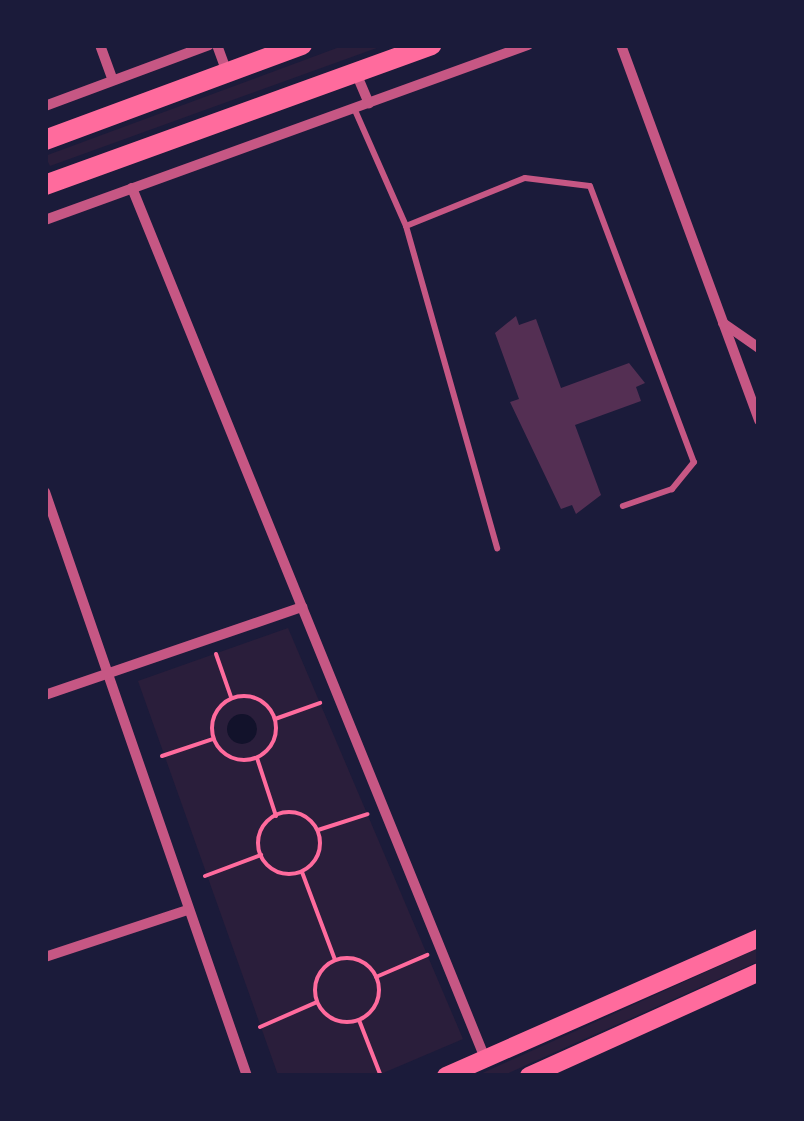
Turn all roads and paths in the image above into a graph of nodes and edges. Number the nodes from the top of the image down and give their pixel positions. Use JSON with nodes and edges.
{"nodes":[{"id":1,"x":100,"y":45,"type":"edge"},
{"id":2,"x":208,"y":45,"type":"edge"},
{"id":3,"x":218,"y":45,"type":"edge"},
{"id":4,"x":302,"y":45,"type":"edge"},
{"id":5,"x":431,"y":45,"type":"edge"},
{"id":6,"x":528,"y":45,"type":"edge"},
{"id":7,"x":620,"y":45,"type":"edge"},
{"id":8,"x":227,"y":72,"type":"junction"},
{"id":9,"x":356,"y":72,"type":"junction"},
{"id":10,"x":113,"y":80,"type":"junction"},
{"id":11,"x":369,"y":102,"type":"junction"},
{"id":12,"x":45,"y":106,"type":"edge"},
{"id":13,"x":354,"y":108,"type":"junction"},
{"id":14,"x":45,"y":140,"type":"edge"},
{"id":15,"x":45,"y":185,"type":"edge"},
{"id":16,"x":132,"y":188,"type":"junction"},
{"id":17,"x":45,"y":220,"type":"edge"},
{"id":18,"x":406,"y":226,"type":"junction"},
{"id":19,"x":723,"y":323,"type":"junction"},
{"id":20,"x":759,"y":348,"type":"edge"},
{"id":21,"x":759,"y":420,"type":"edge"},
{"id":22,"x":45,"y":492,"type":"edge"},
{"id":23,"x":622,"y":506,"type":"dead end"},
{"id":24,"x":498,"y":548,"type":"dead end"},
{"id":25,"x":302,"y":607,"type":"junction"},
{"id":26,"x":216,"y":654,"type":"dead end"},
{"id":27,"x":106,"y":674,"type":"junction"},
{"id":28,"x":45,"y":695,"type":"edge"},
{"id":29,"x":232,"y":699,"type":"junction"},
{"id":30,"x":320,"y":703,"type":"dead end"},
{"id":31,"x":275,"y":718,"type":"junction"},
{"id":32,"x":213,"y":738,"type":"junction"},
{"id":33,"x":162,"y":756,"type":"dead end"},
{"id":34,"x":257,"y":758,"type":"junction"},
{"id":35,"x":368,"y":814,"type":"dead end"},
{"id":36,"x":276,"y":816,"type":"junction"},
{"id":37,"x":318,"y":830,"type":"junction"},
{"id":38,"x":261,"y":855,"type":"junction"},
{"id":39,"x":302,"y":872,"type":"junction"},
{"id":40,"x":204,"y":876,"type":"dead end"},
{"id":41,"x":187,"y":910,"type":"junction"},
{"id":42,"x":759,"y":938,"type":"edge"},
{"id":43,"x":428,"y":955,"type":"dead end"},
{"id":44,"x":45,"y":957,"type":"edge"},
{"id":45,"x":335,"y":960,"type":"junction"},
{"id":46,"x":759,"y":972,"type":"edge"},
{"id":47,"x":376,"y":976,"type":"junction"},
{"id":48,"x":317,"y":1002,"type":"junction"},
{"id":49,"x":359,"y":1020,"type":"junction"},
{"id":50,"x":260,"y":1026,"type":"dead end"},
{"id":51,"x":485,"y":1058,"type":"junction"},
{"id":52,"x":380,"y":1074,"type":"edge"},
{"id":53,"x":247,"y":1076,"type":"edge"},
{"id":54,"x":446,"y":1076,"type":"edge"},
{"id":55,"x":529,"y":1076,"type":"edge"}],
"edges":[{"from":1,"to":10,"type":"street"},
{"from":2,"to":10,"type":"street"},
{"from":3,"to":8,"type":"street"},
{"from":4,"to":8,"type":"main road"},
{"from":5,"to":9,"type":"main road"},
{"from":6,"to":11,"type":"street"},
{"from":7,"to":19,"type":"street"},
{"from":8,"to":14,"type":"main road"},
{"from":9,"to":11,"type":"street"},
{"from":9,"to":15,"type":"main road"},
{"from":10,"to":12,"type":"street"},
{"from":11,"to":13,"type":"street"},
{"from":13,"to":16,"type":"street"},
{"from":13,"to":18,"type":"lane"},
{"from":16,"to":17,"type":"street"},
{"from":16,"to":25,"type":"street"},
{"from":18,"to":23,"type":"lane"},
{"from":18,"to":24,"type":"lane"},
{"from":19,"to":20,"type":"street"},
{"from":19,"to":21,"type":"street"},
{"from":22,"to":27,"type":"street"},
{"from":25,"to":27,"type":"street"},
{"from":25,"to":51,"type":"street"},
{"from":26,"to":29,"type":"path"},
{"from":27,"to":28,"type":"street"},
{"from":27,"to":41,"type":"street"},
{"from":29,"to":31,"type":"path"},
{"from":29,"to":32,"type":"path"},
{"from":30,"to":31,"type":"path"},
{"from":31,"to":34,"type":"path"},
{"from":32,"to":33,"type":"path"},
{"from":32,"to":34,"type":"path"},
{"from":34,"to":36,"type":"path"},
{"from":35,"to":37,"type":"path"},
{"from":36,"to":37,"type":"path"},
{"from":36,"to":38,"type":"path"},
{"from":37,"to":39,"type":"path"},
{"from":38,"to":39,"type":"path"},
{"from":38,"to":40,"type":"path"},
{"from":39,"to":45,"type":"path"},
{"from":41,"to":44,"type":"street"},
{"from":41,"to":53,"type":"street"},
{"from":42,"to":51,"type":"main road"},
{"from":43,"to":47,"type":"path"},
{"from":45,"to":47,"type":"path"},
{"from":45,"to":48,"type":"path"},
{"from":46,"to":55,"type":"main road"},
{"from":47,"to":49,"type":"path"},
{"from":48,"to":49,"type":"path"},
{"from":48,"to":50,"type":"path"},
{"from":49,"to":52,"type":"path"},
{"from":51,"to":54,"type":"main road"}]}
